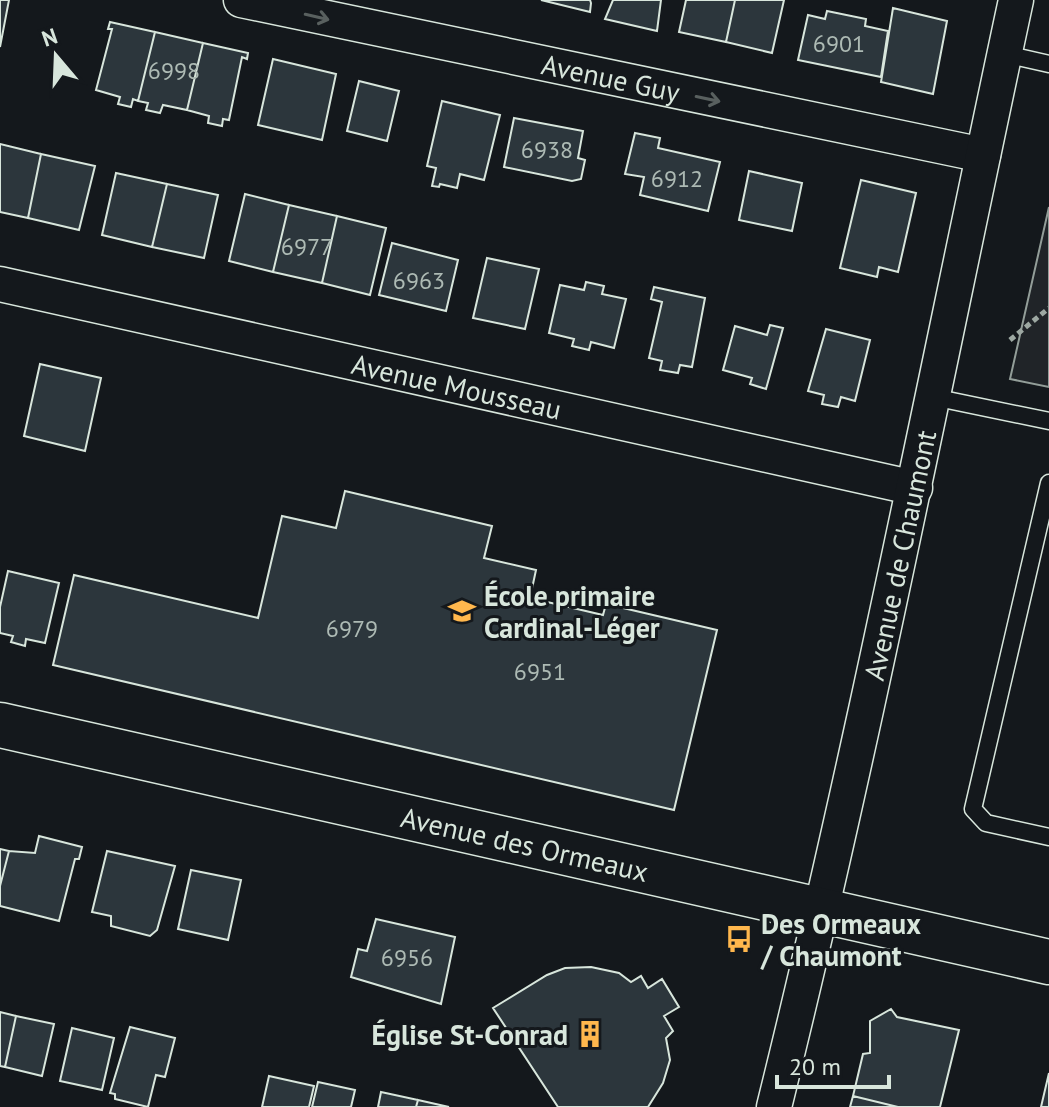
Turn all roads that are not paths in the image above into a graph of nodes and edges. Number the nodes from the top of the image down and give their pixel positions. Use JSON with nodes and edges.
{"nodes":[{"id":1,"x":241,"y":0,"type":"edge"},
{"id":2,"x":1016,"y":0,"type":"edge"},
{"id":3,"x":1005,"y":54,"type":"junction"},
{"id":4,"x":1049,"y":64,"type":"edge"},
{"id":5,"x":983,"y":155,"type":"junction"},
{"id":6,"x":0,"y":284,"type":"edge"},
{"id":7,"x":933,"y":397,"type":"junction"},
{"id":8,"x":1049,"y":421,"type":"edge"},
{"id":9,"x":1049,"y":483,"type":"edge"},
{"id":10,"x":915,"y":488,"type":"junction"},
{"id":11,"x":0,"y":725,"type":"edge"},
{"id":12,"x":1049,"y":837,"type":"edge"},
{"id":13,"x":822,"y":911,"type":"junction"},
{"id":14,"x":1047,"y":954,"type":"edge"},
{"id":15,"x":774,"y":1107,"type":"edge"}],
"edges":[{"from":1,"to":5,"type":"street","name":"Avenue Guy","one_way":true},
{"from":2,"to":3,"type":"street","name":"Avenue de Chaumont"},
{"from":3,"to":4,"type":"lane"},
{"from":3,"to":5,"type":"street","name":"Avenue de Chaumont"},
{"from":5,"to":7,"type":"street","name":"Avenue de Chaumont"},
{"from":6,"to":10,"type":"street","name":"Avenue Mousseau"},
{"from":7,"to":8,"type":"lane"},
{"from":7,"to":10,"type":"street","name":"Avenue de Chaumont"},
{"from":9,"to":12,"type":"lane"},
{"from":10,"to":13,"type":"street","name":"Avenue de Chaumont"},
{"from":11,"to":13,"type":"street","name":"Avenue des Ormeaux"},
{"from":13,"to":14,"type":"street","name":"Avenue des Ormeaux"},
{"from":13,"to":15,"type":"street","name":"Avenue de Chaumont"}]}
